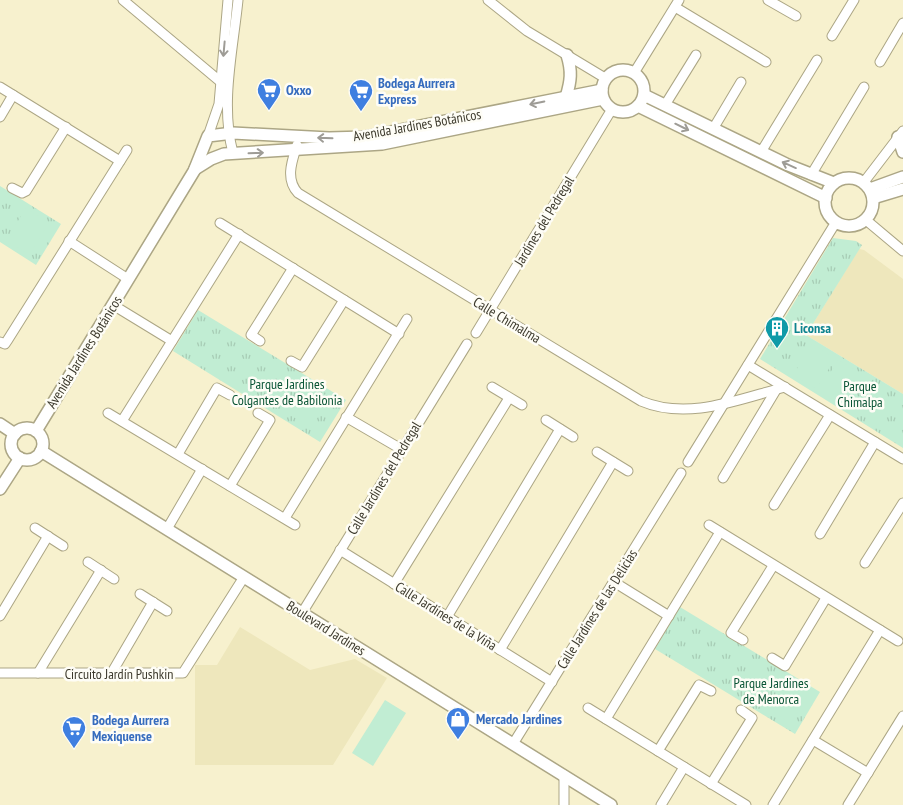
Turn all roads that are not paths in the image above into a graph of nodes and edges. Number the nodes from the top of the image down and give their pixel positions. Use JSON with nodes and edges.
{"nodes":[{"id":1,"x":123,"y":0,"type":"edge"},
{"id":2,"x":228,"y":0,"type":"edge"},
{"id":3,"x":238,"y":0,"type":"edge"},
{"id":4,"x":488,"y":0,"type":"edge"},
{"id":5,"x":768,"y":0,"type":"edge"},
{"id":6,"x":854,"y":0,"type":"edge"},
{"id":7,"x":677,"y":4,"type":"edge"},
{"id":8,"x":796,"y":16,"type":"dead end"},
{"id":9,"x":903,"y":24,"type":"edge"},
{"id":10,"x":832,"y":36,"type":"dead end"},
{"id":11,"x":567,"y":55,"type":"junction"},
{"id":12,"x":696,"y":55,"type":"dead end"},
{"id":13,"x":817,"y":60,"type":"dead end"},
{"id":14,"x":766,"y":62,"type":"dead end"},
{"id":15,"x":880,"y":62,"type":"dead end"},
{"id":16,"x":634,"y":73,"type":"junction"},
{"id":17,"x":220,"y":82,"type":"junction"},
{"id":18,"x":741,"y":82,"type":"dead end"},
{"id":19,"x":0,"y":87,"type":"edge"},
{"id":20,"x":864,"y":87,"type":"dead end"},
{"id":21,"x":229,"y":88,"type":"junction"},
{"id":22,"x":603,"y":89,"type":"junction"},
{"id":23,"x":13,"y":95,"type":"junction"},
{"id":24,"x":644,"y":95,"type":"junction"},
{"id":25,"x":566,"y":97,"type":"junction"},
{"id":26,"x":665,"y":105,"type":"junction"},
{"id":27,"x":638,"y":106,"type":"junction"},
{"id":28,"x":612,"y":109,"type":"junction"},
{"id":29,"x":0,"y":117,"type":"edge"},
{"id":30,"x":66,"y":128,"type":"junction"},
{"id":31,"x":714,"y":129,"type":"junction"},
{"id":32,"x":228,"y":133,"type":"junction"},
{"id":33,"x":901,"y":134,"type":"edge"},
{"id":34,"x":208,"y":136,"type":"junction"},
{"id":35,"x":278,"y":136,"type":"junction"},
{"id":36,"x":299,"y":137,"type":"junction"},
{"id":37,"x":127,"y":150,"type":"dead end"},
{"id":38,"x":295,"y":150,"type":"junction"},
{"id":39,"x":274,"y":151,"type":"junction"},
{"id":40,"x":761,"y":152,"type":"junction"},
{"id":41,"x":903,"y":152,"type":"edge"},
{"id":42,"x":233,"y":153,"type":"junction"},
{"id":43,"x":120,"y":161,"type":"junction"},
{"id":44,"x":194,"y":170,"type":"junction"},
{"id":45,"x":811,"y":175,"type":"junction"},
{"id":46,"x":903,"y":178,"type":"edge"},
{"id":47,"x":834,"y":183,"type":"junction"},
{"id":48,"x":12,"y":188,"type":"dead end"},
{"id":49,"x":903,"y":189,"type":"edge"},
{"id":50,"x":869,"y":190,"type":"junction"},
{"id":51,"x":826,"y":198,"type":"junction"},
{"id":52,"x":866,"y":220,"type":"junction"},
{"id":53,"x":836,"y":222,"type":"junction"},
{"id":54,"x":220,"y":223,"type":"dead end"},
{"id":55,"x":239,"y":234,"type":"junction"},
{"id":56,"x":69,"y":242,"type":"junction"},
{"id":57,"x":903,"y":251,"type":"edge"},
{"id":58,"x":293,"y":268,"type":"junction"},
{"id":59,"x":128,"y":279,"type":"junction"},
{"id":60,"x":344,"y":300,"type":"junction"},
{"id":61,"x":113,"y":305,"type":"junction"},
{"id":62,"x":491,"y":310,"type":"junction"},
{"id":63,"x":407,"y":320,"type":"dead end"},
{"id":64,"x":399,"y":334,"type":"junction"},
{"id":65,"x":476,"y":334,"type":"dead end"},
{"id":66,"x":172,"y":341,"type":"junction"},
{"id":67,"x":260,"y":341,"type":"dead end"},
{"id":68,"x":0,"y":342,"type":"edge"},
{"id":69,"x":467,"y":344,"type":"dead end"},
{"id":70,"x":291,"y":361,"type":"dead end"},
{"id":71,"x":748,"y":365,"type":"junction"},
{"id":72,"x":492,"y":387,"type":"dead end"},
{"id":73,"x":781,"y":389,"type":"junction"},
{"id":74,"x":230,"y":395,"type":"dead end"},
{"id":75,"x":509,"y":398,"type":"junction"},
{"id":76,"x":724,"y":403,"type":"junction"},
{"id":77,"x":522,"y":405,"type":"dead end"},
{"id":78,"x":108,"y":412,"type":"dead end"},
{"id":79,"x":258,"y":413,"type":"dead end"},
{"id":80,"x":830,"y":415,"type":"junction"},
{"id":81,"x":346,"y":417,"type":"junction"},
{"id":82,"x":546,"y":420,"type":"dead end"},
{"id":83,"x":122,"y":421,"type":"junction"},
{"id":84,"x":0,"y":424,"type":"edge"},
{"id":85,"x":560,"y":429,"type":"junction"},
{"id":86,"x":36,"y":431,"type":"junction"},
{"id":87,"x":15,"y":434,"type":"junction"},
{"id":88,"x":573,"y":437,"type":"dead end"},
{"id":89,"x":875,"y":442,"type":"junction"},
{"id":90,"x":401,"y":449,"type":"junction"},
{"id":91,"x":41,"y":450,"type":"junction"},
{"id":92,"x":597,"y":452,"type":"dead end"},
{"id":93,"x":178,"y":454,"type":"junction"},
{"id":94,"x":20,"y":458,"type":"junction"},
{"id":95,"x":903,"y":459,"type":"edge"},
{"id":96,"x":613,"y":462,"type":"junction"},
{"id":97,"x":688,"y":462,"type":"dead end"},
{"id":98,"x":202,"y":469,"type":"junction"},
{"id":99,"x":628,"y":471,"type":"dead end"},
{"id":100,"x":681,"y":473,"type":"dead end"},
{"id":101,"x":723,"y":478,"type":"dead end"},
{"id":102,"x":230,"y":486,"type":"junction"},
{"id":103,"x":0,"y":489,"type":"edge"},
{"id":104,"x":903,"y":502,"type":"edge"},
{"id":105,"x":774,"y":505,"type":"dead end"},
{"id":106,"x":285,"y":518,"type":"junction"},
{"id":107,"x":295,"y":525,"type":"dead end"},
{"id":108,"x":708,"y":525,"type":"dead end"},
{"id":109,"x":34,"y":528,"type":"dead end"},
{"id":110,"x":167,"y":529,"type":"junction"},
{"id":111,"x":720,"y":532,"type":"junction"},
{"id":112,"x":820,"y":534,"type":"dead end"},
{"id":113,"x":48,"y":536,"type":"junction"},
{"id":114,"x":63,"y":546,"type":"dead end"},
{"id":115,"x":340,"y":550,"type":"junction"},
{"id":116,"x":88,"y":562,"type":"dead end"},
{"id":117,"x":865,"y":563,"type":"dead end"},
{"id":118,"x":773,"y":566,"type":"junction"},
{"id":119,"x":100,"y":570,"type":"junction"},
{"id":120,"x":244,"y":577,"type":"junction"},
{"id":121,"x":114,"y":579,"type":"dead end"},
{"id":122,"x":614,"y":582,"type":"junction"},
{"id":123,"x":394,"y":584,"type":"junction"},
{"id":124,"x":140,"y":594,"type":"dead end"},
{"id":125,"x":826,"y":598,"type":"junction"},
{"id":126,"x":153,"y":602,"type":"junction"},
{"id":127,"x":167,"y":611,"type":"dead end"},
{"id":128,"x":302,"y":613,"type":"junction"},
{"id":129,"x":0,"y":616,"type":"edge"},
{"id":130,"x":447,"y":616,"type":"junction"},
{"id":131,"x":670,"y":616,"type":"junction"},
{"id":132,"x":880,"y":630,"type":"junction"},
{"id":133,"x":743,"y":640,"type":"dead end"},
{"id":134,"x":898,"y":641,"type":"dead end"},
{"id":135,"x":500,"y":650,"type":"junction"},
{"id":136,"x":772,"y":658,"type":"dead end"},
{"id":137,"x":0,"y":673,"type":"edge"},
{"id":138,"x":38,"y":673,"type":"junction"},
{"id":139,"x":111,"y":674,"type":"junction"},
{"id":140,"x":552,"y":682,"type":"junction"},
{"id":141,"x":711,"y":691,"type":"dead end"},
{"id":142,"x":588,"y":708,"type":"dead end"},
{"id":143,"x":740,"y":710,"type":"dead end"},
{"id":144,"x":903,"y":716,"type":"edge"},
{"id":145,"x":606,"y":719,"type":"junction"},
{"id":146,"x":813,"y":740,"type":"junction"},
{"id":147,"x":513,"y":744,"type":"junction"},
{"id":148,"x":658,"y":751,"type":"junction"},
{"id":149,"x":684,"y":767,"type":"junction"},
{"id":150,"x":868,"y":773,"type":"junction"},
{"id":151,"x":564,"y":775,"type":"junction"},
{"id":152,"x":711,"y":784,"type":"junction"},
{"id":153,"x":564,"y":805,"type":"edge"},
{"id":154,"x":611,"y":805,"type":"edge"},
{"id":155,"x":661,"y":805,"type":"edge"},
{"id":156,"x":746,"y":805,"type":"edge"},
{"id":157,"x":773,"y":805,"type":"edge"},
{"id":158,"x":848,"y":805,"type":"edge"}],
"edges":[{"from":1,"to":17,"type":"street"},
{"from":2,"to":17,"type":"street","one_way":true},
{"from":3,"to":21,"type":"street"},
{"from":4,"to":11,"type":"street"},
{"from":5,"to":8,"type":"street"},
{"from":6,"to":10,"type":"street"},
{"from":7,"to":14,"type":"street"},
{"from":7,"to":16,"type":"street"},
{"from":9,"to":15,"type":"street"},
{"from":11,"to":22,"type":"street"},
{"from":11,"to":25,"type":"street"},
{"from":12,"to":26,"type":"street"},
{"from":13,"to":40,"type":"street"},
{"from":16,"to":22,"type":"street"},
{"from":16,"to":24,"type":"street"},
{"from":17,"to":21,"type":"street"},
{"from":17,"to":34,"type":"street"},
{"from":18,"to":31,"type":"street"},
{"from":19,"to":23,"type":"street"},
{"from":20,"to":45,"type":"street"},
{"from":21,"to":32,"type":"street"},
{"from":22,"to":25,"type":"street","name":"Avenida Jardines Botánicos"},
{"from":22,"to":28,"type":"street"},
{"from":22,"to":38,"type":"street","name":"Avenida Jardines Botánicos"},
{"from":23,"to":29,"type":"street"},
{"from":23,"to":30,"type":"street"},
{"from":24,"to":26,"type":"street"},
{"from":24,"to":27,"type":"street"},
{"from":25,"to":36,"type":"street","name":"Avenida Jardines Botánicos","one_way":true},
{"from":26,"to":31,"type":"street"},
{"from":27,"to":28,"type":"street"},
{"from":27,"to":51,"type":"street","one_way":true},
{"from":28,"to":62,"type":"street","name":"Jardines del Pedregal"},
{"from":30,"to":43,"type":"street"},
{"from":30,"to":48,"type":"street"},
{"from":31,"to":40,"type":"street"},
{"from":32,"to":34,"type":"street","name":"Avenida Jardines Botánicos"},
{"from":32,"to":35,"type":"street","name":"Avenida Jardines Botánicos"},
{"from":32,"to":42,"type":"street"},
{"from":33,"to":41,"type":"street"},
{"from":33,"to":50,"type":"street"},
{"from":34,"to":44,"type":"street","name":"Avenida Jardines Botánicos"},
{"from":35,"to":36,"type":"street","name":"Avenida Jardines Botánicos"},
{"from":35,"to":39,"type":"street"},
{"from":36,"to":38,"type":"street","name":"Calle Chimalma"},
{"from":37,"to":43,"type":"street"},
{"from":38,"to":39,"type":"street","name":"Avenida Jardines Botánicos"},
{"from":38,"to":62,"type":"street","name":"Calle Chimalma"},
{"from":42,"to":39,"type":"street","name":"Avenida Jardines Botánicos","one_way":true},
{"from":45,"to":40,"type":"street","one_way":true},
{"from":42,"to":44,"type":"street","name":"Avenida Jardines Botánicos"},
{"from":43,"to":56,"type":"street"},
{"from":44,"to":59,"type":"street","name":"Avenida Jardines Botánicos"},
{"from":45,"to":47,"type":"street"},
{"from":46,"to":50,"type":"street"},
{"from":47,"to":50,"type":"street"},
{"from":47,"to":51,"type":"street"},
{"from":49,"to":50,"type":"street"},
{"from":50,"to":52,"type":"street"},
{"from":51,"to":53,"type":"street"},
{"from":52,"to":53,"type":"street"},
{"from":52,"to":57,"type":"street"},
{"from":53,"to":71,"type":"street"},
{"from":54,"to":55,"type":"street"},
{"from":55,"to":58,"type":"street"},
{"from":55,"to":66,"type":"street"},
{"from":56,"to":59,"type":"street"},
{"from":56,"to":68,"type":"street"},
{"from":58,"to":60,"type":"street"},
{"from":58,"to":67,"type":"street"},
{"from":59,"to":61,"type":"street","name":"Avenida Jardines Botánicos"},
{"from":60,"to":64,"type":"street"},
{"from":60,"to":70,"type":"street"},
{"from":61,"to":66,"type":"street"},
{"from":61,"to":86,"type":"street","name":"Avenida Jardines Botánicos"},
{"from":62,"to":65,"type":"street","name":"Jardines del Pedregal"},
{"from":62,"to":76,"type":"street","name":"Calle Chimalma"},
{"from":63,"to":64,"type":"street"},
{"from":64,"to":81,"type":"street"},
{"from":66,"to":83,"type":"street"},
{"from":69,"to":90,"type":"street","name":"Calle Jardines del Pedregal"},
{"from":71,"to":73,"type":"street"},
{"from":71,"to":76,"type":"street"},
{"from":72,"to":75,"type":"street"},
{"from":73,"to":76,"type":"street","name":"Calle Chimalma"},
{"from":73,"to":80,"type":"street"},
{"from":73,"to":101,"type":"street"},
{"from":74,"to":93,"type":"street"},
{"from":75,"to":77,"type":"street"},
{"from":75,"to":123,"type":"street"},
{"from":76,"to":97,"type":"street"},
{"from":78,"to":83,"type":"street"},
{"from":79,"to":102,"type":"street"},
{"from":80,"to":89,"type":"street"},
{"from":80,"to":105,"type":"street"},
{"from":81,"to":90,"type":"street"},
{"from":81,"to":106,"type":"street"},
{"from":82,"to":85,"type":"street"},
{"from":83,"to":93,"type":"street"},
{"from":84,"to":87,"type":"street"},
{"from":85,"to":88,"type":"street"},
{"from":85,"to":130,"type":"street"},
{"from":86,"to":87,"type":"street"},
{"from":86,"to":91,"type":"street"},
{"from":87,"to":94,"type":"street"},
{"from":89,"to":95,"type":"street"},
{"from":89,"to":112,"type":"street"},
{"from":90,"to":115,"type":"street","name":"Calle Jardines del Pedregal"},
{"from":91,"to":94,"type":"street"},
{"from":91,"to":110,"type":"street","name":"Boulevard Jardines"},
{"from":92,"to":96,"type":"street"},
{"from":93,"to":98,"type":"street"},
{"from":94,"to":103,"type":"street"},
{"from":96,"to":99,"type":"street"},
{"from":96,"to":135,"type":"street"},
{"from":98,"to":102,"type":"street"},
{"from":98,"to":110,"type":"street"},
{"from":100,"to":122,"type":"street","name":"Calle Jardines de las Delicias"},
{"from":102,"to":106,"type":"street"},
{"from":104,"to":117,"type":"street"},
{"from":106,"to":107,"type":"street"},
{"from":108,"to":111,"type":"street"},
{"from":109,"to":113,"type":"street"},
{"from":110,"to":120,"type":"street","name":"Boulevard Jardines"},
{"from":111,"to":118,"type":"street"},
{"from":111,"to":131,"type":"street"},
{"from":113,"to":114,"type":"street"},
{"from":113,"to":129,"type":"street"},
{"from":115,"to":123,"type":"street","name":"Calle Jardines de la Viña"},
{"from":115,"to":128,"type":"street","name":"Calle Jardines del Pedregal"},
{"from":116,"to":119,"type":"street"},
{"from":118,"to":125,"type":"street"},
{"from":118,"to":133,"type":"street"},
{"from":119,"to":121,"type":"street"},
{"from":119,"to":138,"type":"street"},
{"from":120,"to":128,"type":"street","name":"Boulevard Jardines"},
{"from":120,"to":139,"type":"street","name":"Circuito Jardín Pushkin"},
{"from":122,"to":131,"type":"street"},
{"from":122,"to":140,"type":"street","name":"Calle Jardines de las Delicias"},
{"from":123,"to":130,"type":"street","name":"Calle Jardines de la Viña"},
{"from":124,"to":126,"type":"street"},
{"from":125,"to":132,"type":"street"},
{"from":125,"to":136,"type":"street"},
{"from":126,"to":127,"type":"street"},
{"from":126,"to":139,"type":"street"},
{"from":128,"to":147,"type":"street","name":"Boulevard Jardines"},
{"from":130,"to":135,"type":"street","name":"Calle Jardines de la Viña"},
{"from":131,"to":145,"type":"street"},
{"from":132,"to":134,"type":"street"},
{"from":132,"to":146,"type":"street"},
{"from":135,"to":140,"type":"street","name":"Calle Jardines de la Viña"},
{"from":137,"to":138,"type":"street","name":"Circuito Jardín Pushkin"},
{"from":138,"to":139,"type":"street","name":"Circuito Jardín Pushkin"},
{"from":140,"to":147,"type":"street","name":"Calle Jardines de las Delicias"},
{"from":141,"to":148,"type":"street"},
{"from":142,"to":145,"type":"street"},
{"from":143,"to":152,"type":"street"},
{"from":144,"to":150,"type":"street"},
{"from":145,"to":148,"type":"street"},
{"from":146,"to":150,"type":"street"},
{"from":146,"to":157,"type":"street"},
{"from":147,"to":151,"type":"street","name":"Boulevard Jardines"},
{"from":148,"to":149,"type":"street"},
{"from":149,"to":152,"type":"street"},
{"from":149,"to":155,"type":"street"},
{"from":150,"to":158,"type":"street"},
{"from":151,"to":153,"type":"street"},
{"from":151,"to":154,"type":"street","name":"Boulevard Jardines"},
{"from":152,"to":156,"type":"street"}]}
